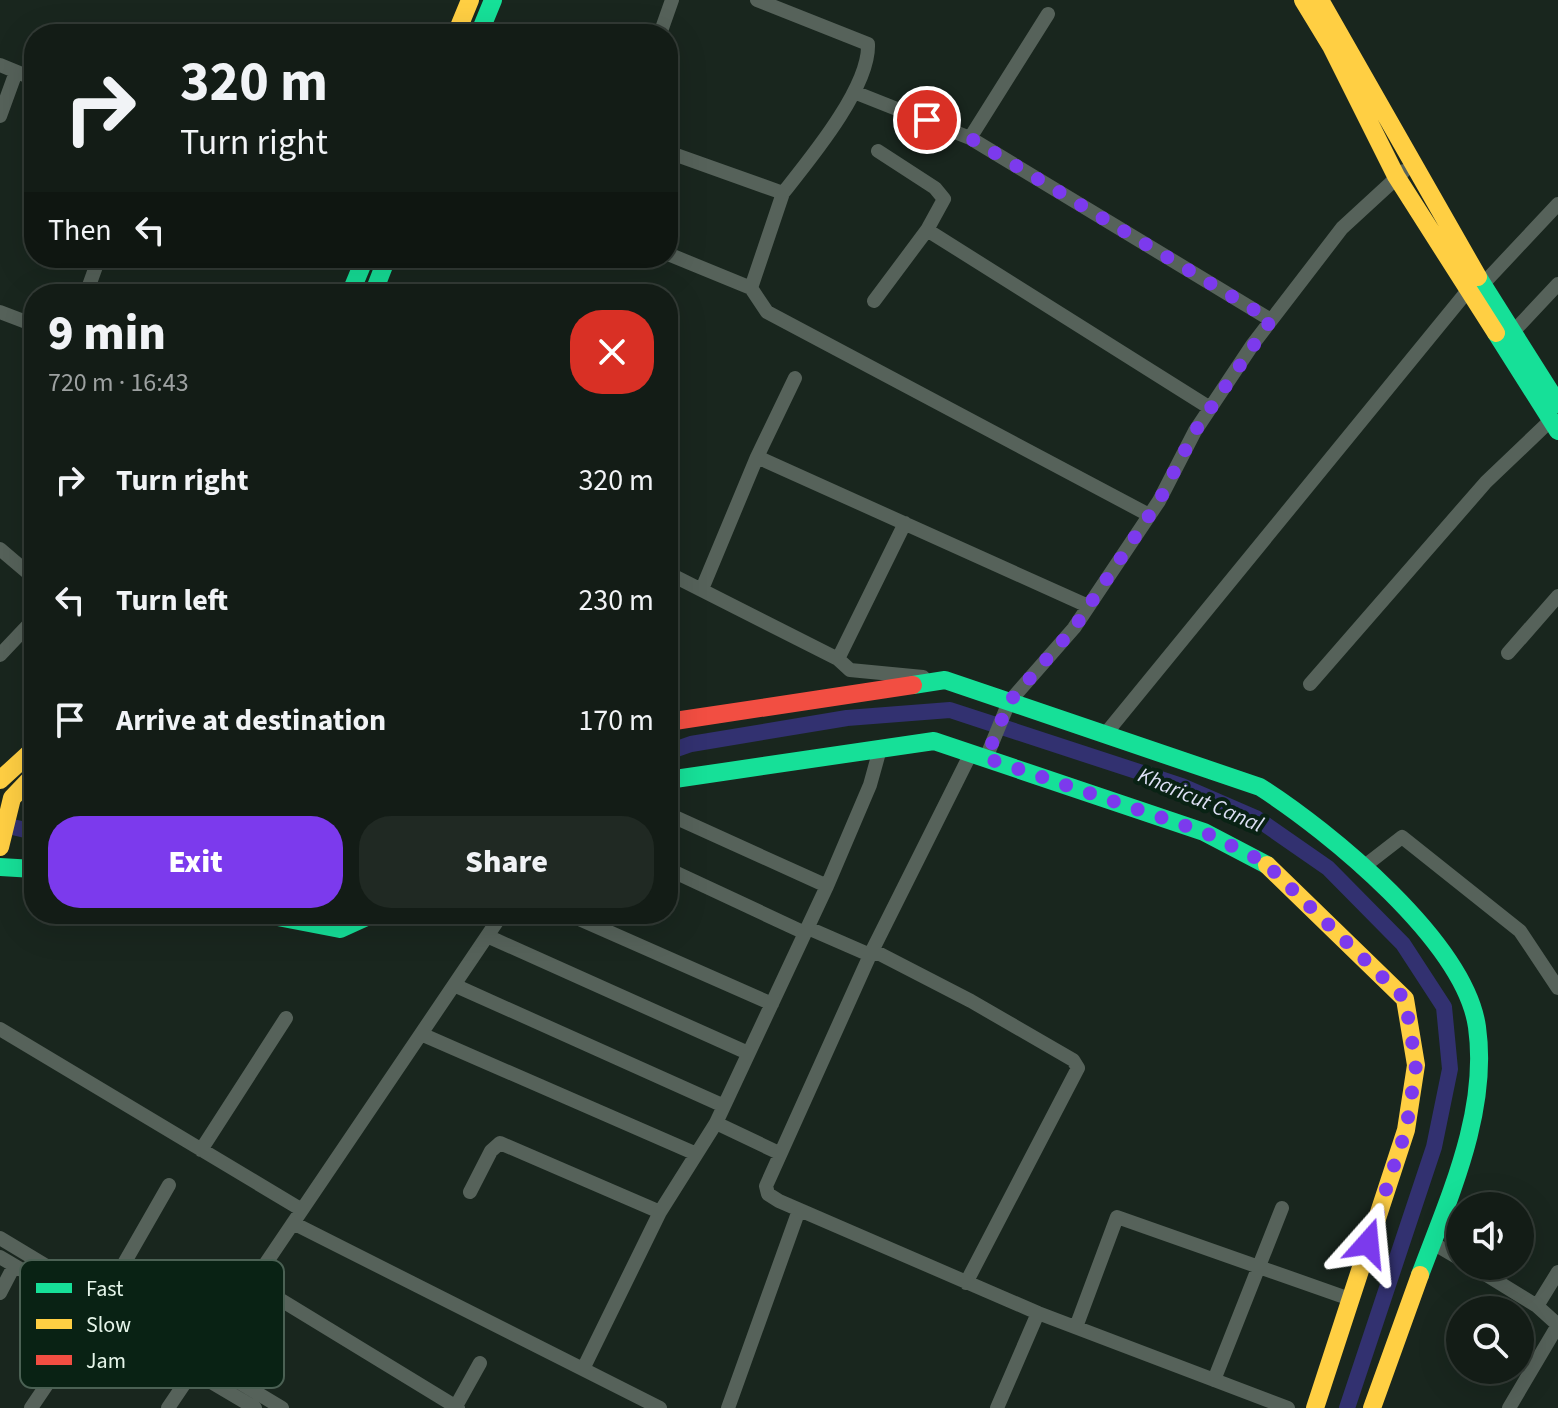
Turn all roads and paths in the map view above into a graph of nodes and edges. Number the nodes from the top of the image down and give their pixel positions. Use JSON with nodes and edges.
{"nodes":[{"id":1,"x":470,"y":0,"type":"edge"},
{"id":2,"x":493,"y":0,"type":"edge"},
{"id":3,"x":672,"y":0,"type":"edge"},
{"id":4,"x":757,"y":0,"type":"edge"},
{"id":5,"x":1303,"y":0,"type":"edge"},
{"id":6,"x":1320,"y":0,"type":"edge"},
{"id":7,"x":1048,"y":14,"type":"dead end"},
{"id":8,"x":460,"y":24,"type":"edge"},
{"id":9,"x":483,"y":24,"type":"edge"},
{"id":10,"x":664,"y":24,"type":"edge"},
{"id":11,"x":0,"y":65,"type":"edge"},
{"id":12,"x":16,"y":72,"type":"junction"},
{"id":13,"x":24,"y":75,"type":"edge"},
{"id":14,"x":854,"y":92,"type":"junction"},
{"id":15,"x":0,"y":116,"type":"edge"},
{"id":16,"x":970,"y":138,"type":"junction"},
{"id":17,"x":878,"y":151,"type":"dead end"},
{"id":18,"x":678,"y":156,"type":"edge"},
{"id":19,"x":1414,"y":165,"type":"junction"},
{"id":20,"x":1396,"y":176,"type":"junction"},
{"id":21,"x":783,"y":193,"type":"junction"},
{"id":22,"x":1558,"y":204,"type":"edge"},
{"id":23,"x":927,"y":230,"type":"junction"},
{"id":24,"x":678,"y":258,"type":"edge"},
{"id":25,"x":1558,"y":284,"type":"edge"},
{"id":26,"x":1476,"y":287,"type":"junction"},
{"id":27,"x":751,"y":288,"type":"junction"},
{"id":28,"x":874,"y":301,"type":"dead end"},
{"id":29,"x":0,"y":312,"type":"edge"},
{"id":30,"x":1271,"y":320,"type":"junction"},
{"id":31,"x":24,"y":321,"type":"edge"},
{"id":32,"x":1513,"y":332,"type":"junction"},
{"id":33,"x":795,"y":378,"type":"dead end"},
{"id":34,"x":1210,"y":408,"type":"junction"},
{"id":35,"x":1556,"y":418,"type":"edge"},
{"id":36,"x":757,"y":457,"type":"junction"},
{"id":37,"x":1149,"y":515,"type":"junction"},
{"id":38,"x":905,"y":523,"type":"junction"},
{"id":39,"x":0,"y":549,"type":"edge"},
{"id":40,"x":24,"y":569,"type":"edge"},
{"id":41,"x":678,"y":578,"type":"edge"},
{"id":42,"x":702,"y":589,"type":"junction"},
{"id":43,"x":1558,"y":596,"type":"edge"},
{"id":44,"x":1088,"y":606,"type":"junction"},
{"id":45,"x":24,"y":630,"type":"edge"},
{"id":46,"x":1508,"y":653,"type":"dead end"},
{"id":47,"x":0,"y":655,"type":"edge"},
{"id":48,"x":838,"y":659,"type":"junction"},
{"id":49,"x":945,"y":680,"type":"junction"},
{"id":50,"x":1310,"y":684,"type":"dead end"},
{"id":51,"x":1008,"y":704,"type":"junction"},
{"id":52,"x":678,"y":720,"type":"edge"},
{"id":53,"x":1107,"y":732,"type":"junction"},
{"id":54,"x":880,"y":749,"type":"junction"},
{"id":55,"x":981,"y":756,"type":"junction"},
{"id":56,"x":24,"y":758,"type":"edge"},
{"id":57,"x":678,"y":776,"type":"edge"},
{"id":58,"x":0,"y":780,"type":"edge"},
{"id":59,"x":24,"y":784,"type":"edge"},
{"id":60,"x":8,"y":798,"type":"edge"},
{"id":61,"x":678,"y":819,"type":"edge"},
{"id":62,"x":0,"y":847,"type":"edge"},
{"id":63,"x":0,"y":867,"type":"edge"},
{"id":64,"x":24,"y":868,"type":"edge"},
{"id":65,"x":1362,"y":868,"type":"junction"},
{"id":66,"x":678,"y":873,"type":"edge"},
{"id":67,"x":827,"y":886,"type":"junction"},
{"id":68,"x":314,"y":924,"type":"edge"},
{"id":69,"x":351,"y":924,"type":"edge"},
{"id":70,"x":495,"y":924,"type":"edge"},
{"id":71,"x":591,"y":924,"type":"edge"},
{"id":72,"x":806,"y":930,"type":"junction"},
{"id":73,"x":487,"y":936,"type":"junction"},
{"id":74,"x":870,"y":955,"type":"junction"},
{"id":75,"x":454,"y":985,"type":"junction"},
{"id":76,"x":1558,"y":988,"type":"edge"},
{"id":77,"x":772,"y":1004,"type":"junction"},
{"id":78,"x":286,"y":1018,"type":"dead end"},
{"id":79,"x":0,"y":1029,"type":"edge"},
{"id":80,"x":421,"y":1034,"type":"junction"},
{"id":81,"x":748,"y":1053,"type":"junction"},
{"id":82,"x":724,"y":1106,"type":"junction"},
{"id":83,"x":716,"y":1123,"type":"junction"},
{"id":84,"x":201,"y":1150,"type":"junction"},
{"id":85,"x":694,"y":1153,"type":"junction"},
{"id":86,"x":779,"y":1153,"type":"junction"},
{"id":87,"x":169,"y":1185,"type":"dead end"},
{"id":88,"x":470,"y":1192,"type":"dead end"},
{"id":89,"x":1282,"y":1208,"type":"dead end"},
{"id":90,"x":799,"y":1210,"type":"junction"},
{"id":91,"x":660,"y":1212,"type":"junction"},
{"id":92,"x":298,"y":1216,"type":"junction"},
{"id":93,"x":0,"y":1238,"type":"edge"},
{"id":94,"x":1431,"y":1242,"type":"junction"},
{"id":95,"x":1446,"y":1251,"type":"edge"},
{"id":96,"x":0,"y":1257,"type":"edge"},
{"id":97,"x":35,"y":1260,"type":"edge"},
{"id":98,"x":126,"y":1260,"type":"edge"},
{"id":99,"x":268,"y":1260,"type":"edge"},
{"id":100,"x":14,"y":1266,"type":"junction"},
{"id":101,"x":1259,"y":1267,"type":"junction"},
{"id":102,"x":20,"y":1270,"type":"edge"},
{"id":103,"x":1558,"y":1272,"type":"edge"},
{"id":104,"x":1495,"y":1280,"type":"edge"},
{"id":105,"x":966,"y":1283,"type":"junction"},
{"id":106,"x":0,"y":1293,"type":"edge"},
{"id":107,"x":1350,"y":1299,"type":"junction"},
{"id":108,"x":284,"y":1302,"type":"edge"},
{"id":109,"x":1537,"y":1306,"type":"junction"},
{"id":110,"x":1038,"y":1313,"type":"junction"},
{"id":111,"x":1558,"y":1325,"type":"edge"},
{"id":112,"x":1076,"y":1327,"type":"junction"},
{"id":113,"x":480,"y":1363,"type":"dead end"},
{"id":114,"x":584,"y":1367,"type":"junction"},
{"id":115,"x":1214,"y":1380,"type":"junction"},
{"id":116,"x":45,"y":1388,"type":"edge"},
{"id":117,"x":181,"y":1388,"type":"edge"},
{"id":118,"x":228,"y":1388,"type":"edge"},
{"id":119,"x":242,"y":1388,"type":"edge"},
{"id":120,"x":31,"y":1408,"type":"edge"},
{"id":121,"x":168,"y":1408,"type":"edge"},
{"id":122,"x":255,"y":1408,"type":"edge"},
{"id":123,"x":282,"y":1408,"type":"edge"},
{"id":124,"x":456,"y":1408,"type":"edge"},
{"id":125,"x":660,"y":1408,"type":"edge"},
{"id":126,"x":728,"y":1408,"type":"edge"},
{"id":127,"x":997,"y":1408,"type":"edge"},
{"id":128,"x":1288,"y":1408,"type":"edge"},
{"id":129,"x":1315,"y":1408,"type":"edge"},
{"id":130,"x":1372,"y":1408,"type":"edge"},
{"id":131,"x":1509,"y":1408,"type":"edge"}],
"edges":[{"from":1,"to":8,"type":"street"},
{"from":2,"to":9,"type":"street"},
{"from":3,"to":10,"type":"street"},
{"from":4,"to":14,"type":"street"},
{"from":5,"to":20,"type":"street"},
{"from":6,"to":19,"type":"street"},
{"from":7,"to":16,"type":"street"},
{"from":11,"to":12,"type":"street"},
{"from":12,"to":13,"type":"street"},
{"from":12,"to":15,"type":"street"},
{"from":14,"to":16,"type":"street"},
{"from":14,"to":21,"type":"street"},
{"from":16,"to":30,"type":"street"},
{"from":17,"to":23,"type":"street"},
{"from":18,"to":21,"type":"street"},
{"from":19,"to":20,"type":"street"},
{"from":19,"to":26,"type":"street"},
{"from":20,"to":26,"type":"street"},
{"from":20,"to":30,"type":"street"},
{"from":21,"to":27,"type":"street"},
{"from":22,"to":26,"type":"street"},
{"from":23,"to":28,"type":"street"},
{"from":23,"to":34,"type":"street"},
{"from":24,"to":27,"type":"street"},
{"from":25,"to":32,"type":"street"},
{"from":26,"to":32,"type":"street"},
{"from":26,"to":35,"type":"street"},
{"from":26,"to":53,"type":"street"},
{"from":27,"to":37,"type":"street"},
{"from":29,"to":31,"type":"street"},
{"from":30,"to":34,"type":"street"},
{"from":32,"to":35,"type":"street"},
{"from":33,"to":36,"type":"street"},
{"from":34,"to":37,"type":"street"},
{"from":35,"to":50,"type":"street"},
{"from":36,"to":38,"type":"street"},
{"from":36,"to":42,"type":"street"},
{"from":37,"to":44,"type":"street"},
{"from":38,"to":44,"type":"street"},
{"from":38,"to":48,"type":"street"},
{"from":39,"to":40,"type":"street"},
{"from":41,"to":42,"type":"street"},
{"from":42,"to":48,"type":"street"},
{"from":43,"to":46,"type":"street"},
{"from":44,"to":51,"type":"street"},
{"from":45,"to":47,"type":"street"},
{"from":48,"to":49,"type":"street"},
{"from":49,"to":51,"type":"street"},
{"from":49,"to":52,"type":"street"},
{"from":51,"to":53,"type":"street"},
{"from":51,"to":55,"type":"street"},
{"from":53,"to":65,"type":"street"},
{"from":54,"to":55,"type":"street"},
{"from":54,"to":57,"type":"street"},
{"from":54,"to":67,"type":"street"},
{"from":55,"to":74,"type":"street"},
{"from":55,"to":107,"type":"street"},
{"from":56,"to":58,"type":"street"},
{"from":59,"to":60,"type":"street"},
{"from":60,"to":62,"type":"street"},
{"from":61,"to":67,"type":"street"},
{"from":63,"to":64,"type":"street"},
{"from":65,"to":76,"type":"street"},
{"from":65,"to":94,"type":"street"},
{"from":66,"to":72,"type":"street"},
{"from":67,"to":72,"type":"street"},
{"from":68,"to":69,"type":"street"},
{"from":70,"to":73,"type":"street"},
{"from":71,"to":77,"type":"street"},
{"from":72,"to":74,"type":"street"},
{"from":72,"to":77,"type":"street"},
{"from":73,"to":75,"type":"street"},
{"from":73,"to":81,"type":"street"},
{"from":74,"to":86,"type":"street"},
{"from":74,"to":105,"type":"street"},
{"from":75,"to":80,"type":"street"},
{"from":75,"to":82,"type":"street"},
{"from":77,"to":81,"type":"street"},
{"from":78,"to":84,"type":"street"},
{"from":79,"to":84,"type":"street"},
{"from":80,"to":85,"type":"street"},
{"from":80,"to":92,"type":"street"},
{"from":81,"to":82,"type":"street"},
{"from":82,"to":83,"type":"street"},
{"from":83,"to":85,"type":"street"},
{"from":83,"to":86,"type":"street"},
{"from":84,"to":92,"type":"street"},
{"from":85,"to":91,"type":"street"},
{"from":86,"to":90,"type":"street"},
{"from":87,"to":98,"type":"street"},
{"from":88,"to":91,"type":"street"},
{"from":89,"to":101,"type":"street"},
{"from":90,"to":105,"type":"street"},
{"from":90,"to":126,"type":"street"},
{"from":91,"to":114,"type":"street"},
{"from":92,"to":99,"type":"street"},
{"from":92,"to":114,"type":"street"},
{"from":93,"to":97,"type":"street"},
{"from":94,"to":95,"type":"street"},
{"from":94,"to":130,"type":"street"},
{"from":96,"to":100,"type":"street"},
{"from":100,"to":102,"type":"street"},
{"from":100,"to":106,"type":"street"},
{"from":101,"to":107,"type":"street"},
{"from":101,"to":112,"type":"street"},
{"from":101,"to":115,"type":"street"},
{"from":103,"to":109,"type":"street"},
{"from":104,"to":109,"type":"street"},
{"from":105,"to":110,"type":"street"},
{"from":107,"to":129,"type":"street"},
{"from":108,"to":124,"type":"street"},
{"from":109,"to":111,"type":"street"},
{"from":110,"to":112,"type":"street"},
{"from":110,"to":127,"type":"street"},
{"from":111,"to":131,"type":"street"},
{"from":112,"to":115,"type":"street"},
{"from":113,"to":124,"type":"street"},
{"from":114,"to":125,"type":"street"},
{"from":115,"to":128,"type":"street"},
{"from":116,"to":120,"type":"street"},
{"from":117,"to":121,"type":"street"},
{"from":118,"to":122,"type":"street"},
{"from":119,"to":123,"type":"street"}]}
